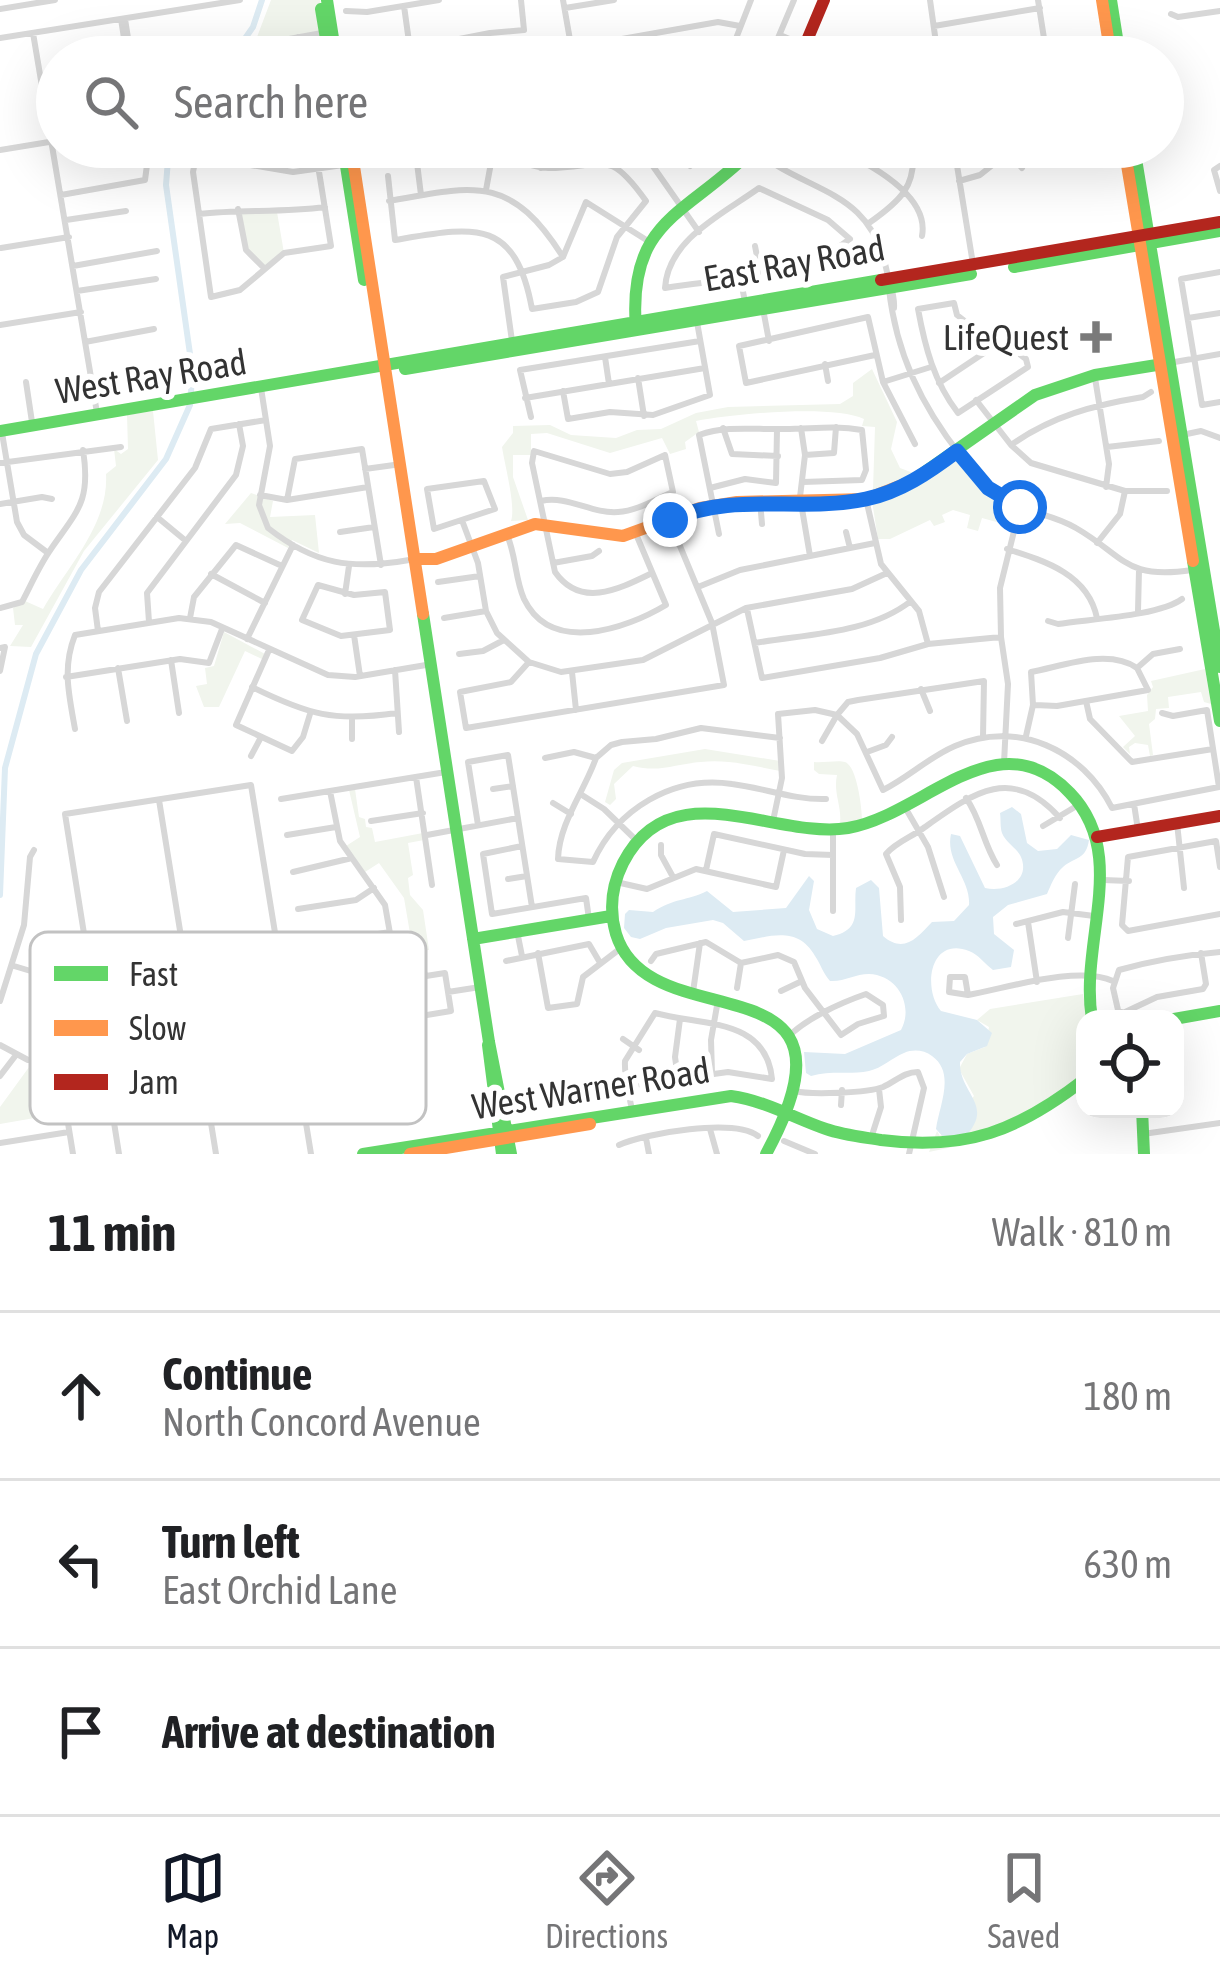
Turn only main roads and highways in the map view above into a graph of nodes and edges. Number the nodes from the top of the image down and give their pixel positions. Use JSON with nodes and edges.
{"nodes":[{"id":1,"x":324,"y":0,"type":"edge"},
{"id":2,"x":824,"y":0,"type":"edge"},
{"id":3,"x":1102,"y":0,"type":"edge"},
{"id":4,"x":1111,"y":0,"type":"edge"},
{"id":5,"x":329,"y":36,"type":"edge"},
{"id":6,"x":809,"y":36,"type":"edge"},
{"id":7,"x":1110,"y":36,"type":"edge"},
{"id":8,"x":1112,"y":36,"type":"edge"},
{"id":9,"x":351,"y":168,"type":"edge"},
{"id":10,"x":734,"y":168,"type":"edge"},
{"id":11,"x":1131,"y":168,"type":"edge"},
{"id":12,"x":1136,"y":168,"type":"edge"},
{"id":13,"x":1220,"y":226,"type":"edge"},
{"id":14,"x":1143,"y":238,"type":"junction"},
{"id":15,"x":1085,"y":245,"type":"junction"},
{"id":16,"x":1049,"y":261,"type":"junction"},
{"id":17,"x":974,"y":269,"type":"junction"},
{"id":18,"x":889,"y":281,"type":"junction"},
{"id":19,"x":1151,"y":311,"type":"junction"},
{"id":20,"x":635,"y":325,"type":"junction"},
{"id":21,"x":1165,"y":338,"type":"junction"},
{"id":22,"x":477,"y":352,"type":"junction"},
{"id":23,"x":1163,"y":364,"type":"junction"},
{"id":24,"x":382,"y":369,"type":"junction"},
{"id":25,"x":1,"y":431,"type":"edge"},
{"id":26,"x":1171,"y":438,"type":"junction"},
{"id":27,"x":412,"y":560,"type":"junction"},
{"id":28,"x":1212,"y":621,"type":"edge"},
{"id":29,"x":1220,"y":667,"type":"edge"},
{"id":30,"x":1220,"y":721,"type":"edge"},
{"id":31,"x":1220,"y":816,"type":"edge"},
{"id":32,"x":1097,"y":837,"type":"junction"},
{"id":33,"x":611,"y":916,"type":"junction"},
{"id":34,"x":472,"y":939,"type":"junction"},
{"id":35,"x":1091,"y":1010,"type":"edge"},
{"id":36,"x":1220,"y":1014,"type":"edge"},
{"id":37,"x":1184,"y":1020,"type":"edge"},
{"id":38,"x":1076,"y":1089,"type":"edge"},
{"id":39,"x":1076,"y":1090,"type":"edge"},
{"id":40,"x":786,"y":1114,"type":"junction"},
{"id":41,"x":1142,"y":1118,"type":"edge"},
{"id":42,"x":595,"y":1119,"type":"junction"},
{"id":43,"x":505,"y":1141,"type":"edge"},
{"id":44,"x":401,"y":1152,"type":"edge"},
{"id":45,"x":976,"y":1153,"type":"edge"},
{"id":46,"x":364,"y":1154,"type":"edge"},
{"id":47,"x":768,"y":1154,"type":"edge"},
{"id":48,"x":879,"y":1154,"type":"edge"},
{"id":49,"x":909,"y":1154,"type":"edge"},
{"id":50,"x":1144,"y":1154,"type":"edge"}],
"edges":[{"from":1,"to":5,"type":"main road"},
{"from":2,"to":6,"type":"main road"},
{"from":3,"to":7,"type":"main road"},
{"from":4,"to":8,"type":"main road"},
{"from":9,"to":24,"type":"main road"},
{"from":10,"to":20,"type":"main road"},
{"from":11,"to":14,"type":"main road"},
{"from":12,"to":14,"type":"main road"},
{"from":13,"to":14,"type":"main road","name":"East Ray Road"},
{"from":14,"to":15,"type":"main road","name":"East Ray Road"},
{"from":14,"to":16,"type":"main road","name":"East Ray Road"},
{"from":14,"to":19,"type":"main road"},
{"from":14,"to":21,"type":"main road"},
{"from":15,"to":16,"type":"main road"},
{"from":15,"to":17,"type":"main road","name":"East Ray Road"},
{"from":16,"to":17,"type":"main road","name":"East Ray Road"},
{"from":17,"to":18,"type":"main road","name":"East Ray Road"},
{"from":18,"to":20,"type":"main road","name":"East Ray Road"},
{"from":18,"to":20,"type":"main road","name":"East Ray Road"},
{"from":19,"to":21,"type":"main road"},
{"from":19,"to":23,"type":"main road"},
{"from":20,"to":22,"type":"main road","name":"East Ray Road"},
{"from":20,"to":22,"type":"main road","name":"East Ray Road"},
{"from":21,"to":23,"type":"main road"},
{"from":22,"to":24,"type":"main road","name":"East Ray Road"},
{"from":23,"to":26,"type":"main road"},
{"from":23,"to":27,"type":"main road"},
{"from":24,"to":25,"type":"main road","name":"West Ray Road"},
{"from":24,"to":27,"type":"main road"},
{"from":26,"to":28,"type":"main road"},
{"from":26,"to":28,"type":"main road"},
{"from":27,"to":34,"type":"main road"},
{"from":28,"to":29,"type":"main road"},
{"from":28,"to":30,"type":"main road"},
{"from":31,"to":32,"type":"main road"},
{"from":32,"to":33,"type":"main road"},
{"from":32,"to":35,"type":"main road"},
{"from":33,"to":34,"type":"main road"},
{"from":33,"to":40,"type":"main road"},
{"from":34,"to":43,"type":"main road"},
{"from":36,"to":37,"type":"main road"},
{"from":38,"to":49,"type":"main road","name":"West Warner Road"},
{"from":39,"to":45,"type":"main road","name":"West Warner Road"},
{"from":40,"to":42,"type":"main road","name":"West Warner Road"},
{"from":40,"to":42,"type":"main road","name":"West Warner Road"},
{"from":40,"to":47,"type":"main road"},
{"from":40,"to":48,"type":"main road","name":"West Warner Road"},
{"from":40,"to":49,"type":"main road","name":"West Warner Road"},
{"from":41,"to":50,"type":"main road"},
{"from":42,"to":43,"type":"main road","name":"West Warner Road"},
{"from":43,"to":44,"type":"main road","name":"West Warner Road"},
{"from":44,"to":46,"type":"main road","name":"West Warner Road"}]}
